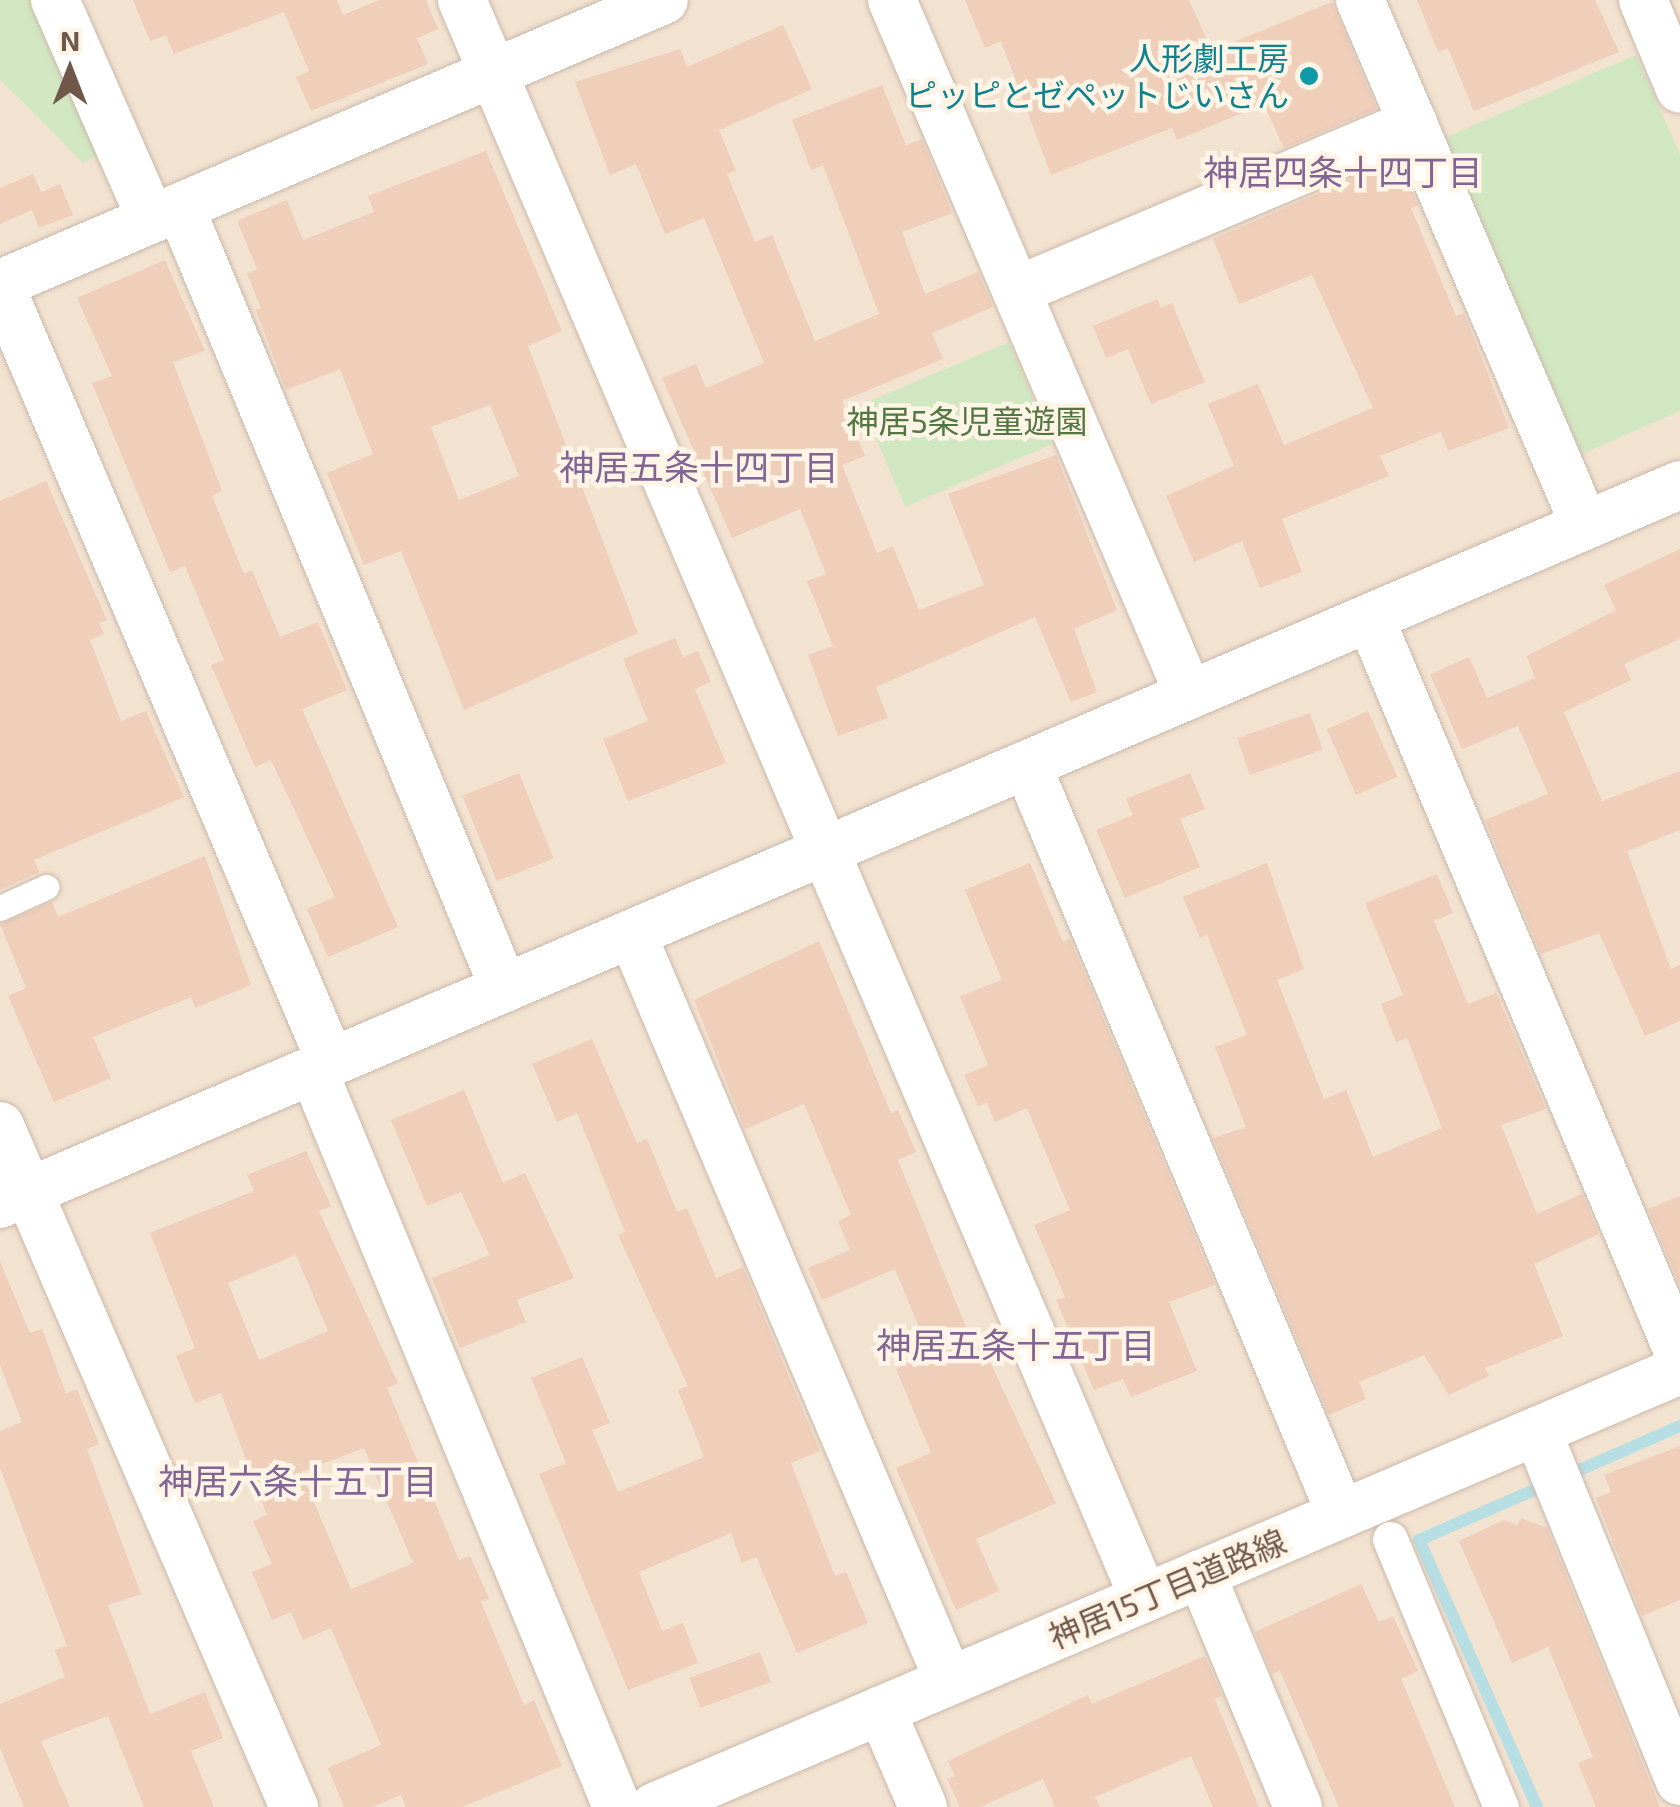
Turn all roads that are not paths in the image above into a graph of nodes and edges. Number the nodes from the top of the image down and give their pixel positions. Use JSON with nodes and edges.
{"nodes":[{"id":1,"x":56,"y":0,"type":"edge"},
{"id":2,"x":462,"y":0,"type":"edge"},
{"id":3,"x":664,"y":0,"type":"edge"},
{"id":4,"x":892,"y":0,"type":"edge"},
{"id":5,"x":1360,"y":0,"type":"edge"},
{"id":6,"x":1643,"y":0,"type":"edge"},
{"id":7,"x":494,"y":72,"type":"junction"},
{"id":8,"x":1680,"y":89,"type":"edge"},
{"id":9,"x":1413,"y":123,"type":"junction"},
{"id":10,"x":166,"y":213,"type":"junction"},
{"id":11,"x":0,"y":285,"type":"edge"},
{"id":12,"x":1018,"y":290,"type":"junction"},
{"id":13,"x":1680,"y":485,"type":"edge"},
{"id":14,"x":1585,"y":526,"type":"junction"},
{"id":15,"x":1370,"y":618,"type":"junction"},
{"id":16,"x":1188,"y":695,"type":"junction"},
{"id":17,"x":1027,"y":765,"type":"junction"},
{"id":18,"x":825,"y":850,"type":"junction"},
{"id":19,"x":46,"y":887,"type":"dead end"},
{"id":20,"x":0,"y":908,"type":"edge"},
{"id":21,"x":632,"y":934,"type":"junction"},
{"id":22,"x":504,"y":988,"type":"junction"},
{"id":23,"x":322,"y":1066,"type":"junction"},
{"id":24,"x":0,"y":1126,"type":"edge"},
{"id":25,"x":14,"y":1198,"type":"edge"},
{"id":26,"x":1680,"y":1356,"type":"edge"},
{"id":27,"x":1680,"y":1370,"type":"edge"},
{"id":28,"x":1536,"y":1431,"type":"junction"},
{"id":29,"x":1342,"y":1514,"type":"junction"},
{"id":30,"x":1390,"y":1539,"type":"dead end"},
{"id":31,"x":1201,"y":1574,"type":"junction"},
{"id":32,"x":1144,"y":1598,"type":"junction"},
{"id":33,"x":949,"y":1681,"type":"junction"},
{"id":34,"x":882,"y":1710,"type":"junction"},
{"id":35,"x":1680,"y":1781,"type":"edge"},
{"id":36,"x":294,"y":1807,"type":"edge"},
{"id":37,"x":617,"y":1807,"type":"edge"},
{"id":38,"x":654,"y":1807,"type":"edge"},
{"id":39,"x":922,"y":1807,"type":"edge"},
{"id":40,"x":1298,"y":1807,"type":"edge"},
{"id":41,"x":1501,"y":1807,"type":"edge"}],
"edges":[{"from":1,"to":10,"type":"street"},
{"from":2,"to":7,"type":"street"},
{"from":3,"to":7,"type":"street"},
{"from":4,"to":12,"type":"street"},
{"from":5,"to":9,"type":"street"},
{"from":6,"to":8,"type":"street"},
{"from":7,"to":10,"type":"street"},
{"from":7,"to":18,"type":"street"},
{"from":9,"to":12,"type":"street"},
{"from":9,"to":14,"type":"street"},
{"from":10,"to":11,"type":"street"},
{"from":10,"to":22,"type":"street"},
{"from":11,"to":23,"type":"street"},
{"from":12,"to":16,"type":"street"},
{"from":13,"to":14,"type":"street"},
{"from":14,"to":15,"type":"street"},
{"from":15,"to":16,"type":"street"},
{"from":15,"to":26,"type":"street"},
{"from":16,"to":17,"type":"street"},
{"from":17,"to":18,"type":"street"},
{"from":17,"to":29,"type":"street"},
{"from":18,"to":21,"type":"street"},
{"from":18,"to":32,"type":"street"},
{"from":19,"to":20,"type":"lane"},
{"from":21,"to":22,"type":"street"},
{"from":21,"to":33,"type":"street"},
{"from":22,"to":23,"type":"street"},
{"from":23,"to":25,"type":"street"},
{"from":23,"to":37,"type":"street"},
{"from":24,"to":25,"type":"street"},
{"from":25,"to":36,"type":"street"},
{"from":27,"to":28,"type":"street","name":"神居15丁目道路線"},
{"from":28,"to":29,"type":"street","name":"神居15丁目道路線"},
{"from":28,"to":35,"type":"street"},
{"from":29,"to":31,"type":"street","name":"神居15丁目道路線"},
{"from":30,"to":41,"type":"street"},
{"from":31,"to":32,"type":"street","name":"神居15丁目道路線"},
{"from":31,"to":40,"type":"street"},
{"from":32,"to":33,"type":"street","name":"神居15丁目道路線"},
{"from":33,"to":34,"type":"street","name":"神居15丁目道路線"},
{"from":34,"to":38,"type":"street","name":"神居15丁目道路線"},
{"from":34,"to":39,"type":"street"}]}
